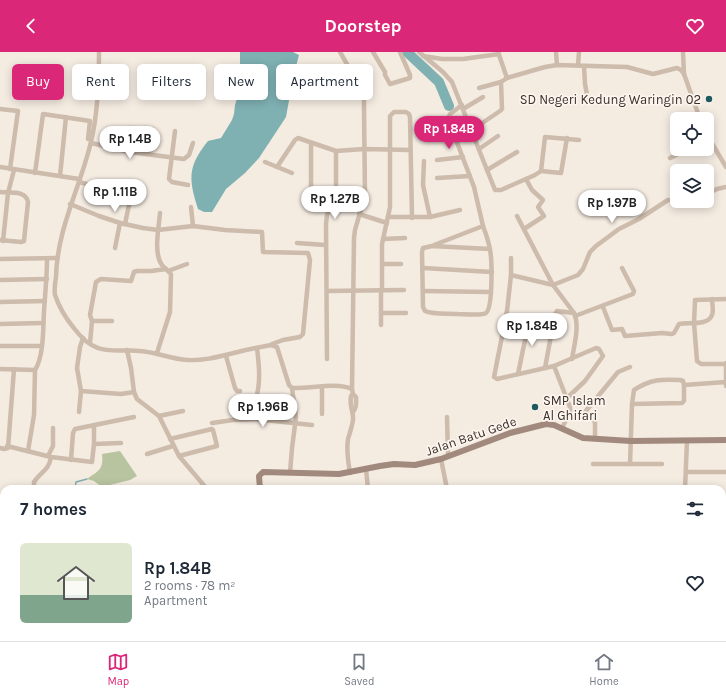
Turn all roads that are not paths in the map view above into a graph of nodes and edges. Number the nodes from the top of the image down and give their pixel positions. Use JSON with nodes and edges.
{"nodes":[{"id":1,"x":99,"y":52,"type":"edge"},
{"id":2,"x":340,"y":52,"type":"edge"},
{"id":3,"x":373,"y":52,"type":"edge"},
{"id":4,"x":400,"y":52,"type":"edge"},
{"id":5,"x":419,"y":52,"type":"edge"},
{"id":6,"x":556,"y":52,"type":"edge"},
{"id":7,"x":579,"y":52,"type":"edge"},
{"id":8,"x":684,"y":52,"type":"edge"},
{"id":9,"x":499,"y":53,"type":"edge"},
{"id":10,"x":423,"y":56,"type":"junction"},
{"id":11,"x":557,"y":65,"type":"junction"},
{"id":12,"x":581,"y":66,"type":"junction"},
{"id":13,"x":684,"y":74,"type":"junction"},
{"id":14,"x":507,"y":78,"type":"junction"},
{"id":15,"x":500,"y":82,"type":"junction"},
{"id":16,"x":479,"y":88,"type":"dead end"},
{"id":17,"x":483,"y":97,"type":"dead end"},
{"id":18,"x":588,"y":100,"type":"dead end"},
{"id":19,"x":461,"y":107,"type":"junction"},
{"id":20,"x":0,"y":109,"type":"edge"},
{"id":21,"x":698,"y":112,"type":"edge"},
{"id":22,"x":66,"y":117,"type":"junction"},
{"id":23,"x":129,"y":128,"type":"dead end"},
{"id":24,"x":152,"y":129,"type":"dead end"},
{"id":25,"x":472,"y":130,"type":"junction"},
{"id":26,"x":176,"y":131,"type":"dead end"},
{"id":27,"x":498,"y":136,"type":"dead end"},
{"id":28,"x":455,"y":137,"type":"junction"},
{"id":29,"x":435,"y":138,"type":"dead end"},
{"id":30,"x":567,"y":138,"type":"junction"},
{"id":31,"x":579,"y":140,"type":"dead end"},
{"id":32,"x":90,"y":143,"type":"junction"},
{"id":33,"x":193,"y":143,"type":"dead end"},
{"id":34,"x":311,"y":144,"type":"junction"},
{"id":35,"x":714,"y":148,"type":"edge"},
{"id":36,"x":364,"y":149,"type":"junction"},
{"id":37,"x":479,"y":149,"type":"junction"},
{"id":38,"x":122,"y":150,"type":"junction"},
{"id":39,"x":390,"y":150,"type":"junction"},
{"id":40,"x":410,"y":150,"type":"junction"},
{"id":41,"x":336,"y":151,"type":"junction"},
{"id":42,"x":517,"y":152,"type":"dead end"},
{"id":43,"x":148,"y":154,"type":"junction"},
{"id":44,"x":674,"y":156,"type":"edge"},
{"id":45,"x":172,"y":157,"type":"junction"},
{"id":46,"x":463,"y":157,"type":"junction"},
{"id":47,"x":670,"y":158,"type":"dead end"},
{"id":48,"x":437,"y":160,"type":"dead end"},
{"id":49,"x":265,"y":162,"type":"dead end"},
{"id":50,"x":424,"y":162,"type":"dead end"},
{"id":51,"x":0,"y":167,"type":"edge"},
{"id":52,"x":277,"y":167,"type":"junction"},
{"id":53,"x":726,"y":167,"type":"edge"},
{"id":54,"x":12,"y":170,"type":"junction"},
{"id":55,"x":487,"y":170,"type":"junction"},
{"id":56,"x":541,"y":171,"type":"junction"},
{"id":57,"x":36,"y":173,"type":"junction"},
{"id":58,"x":292,"y":173,"type":"dead end"},
{"id":59,"x":60,"y":176,"type":"junction"},
{"id":60,"x":470,"y":176,"type":"junction"},
{"id":61,"x":436,"y":178,"type":"dead end"},
{"id":62,"x":526,"y":179,"type":"junction"},
{"id":63,"x":78,"y":180,"type":"junction"},
{"id":64,"x":188,"y":186,"type":"dead end"},
{"id":65,"x":726,"y":187,"type":"edge"},
{"id":66,"x":714,"y":190,"type":"edge"},
{"id":67,"x":0,"y":192,"type":"edge"},
{"id":68,"x":8,"y":193,"type":"junction"},
{"id":69,"x":333,"y":199,"type":"junction"},
{"id":70,"x":670,"y":200,"type":"edge"},
{"id":71,"x":70,"y":204,"type":"junction"},
{"id":72,"x":192,"y":208,"type":"dead end"},
{"id":73,"x":460,"y":210,"type":"dead end"},
{"id":74,"x":160,"y":213,"type":"dead end"},
{"id":75,"x":359,"y":214,"type":"junction"},
{"id":76,"x":517,"y":216,"type":"dead end"},
{"id":77,"x":388,"y":217,"type":"junction"},
{"id":78,"x":430,"y":217,"type":"junction"},
{"id":79,"x":0,"y":218,"type":"edge"},
{"id":80,"x":412,"y":218,"type":"junction"},
{"id":81,"x":6,"y":219,"type":"junction"},
{"id":82,"x":387,"y":223,"type":"junction"},
{"id":83,"x":122,"y":224,"type":"junction"},
{"id":84,"x":193,"y":226,"type":"junction"},
{"id":85,"x":483,"y":226,"type":"junction"},
{"id":86,"x":524,"y":229,"type":"junction"},
{"id":87,"x":158,"y":230,"type":"junction"},
{"id":88,"x":405,"y":238,"type":"dead end"},
{"id":89,"x":383,"y":239,"type":"junction"},
{"id":90,"x":2,"y":241,"type":"edge"},
{"id":91,"x":297,"y":244,"type":"dead end"},
{"id":92,"x":325,"y":245,"type":"junction"},
{"id":93,"x":432,"y":246,"type":"junction"},
{"id":94,"x":115,"y":248,"type":"dead end"},
{"id":95,"x":490,"y":249,"type":"junction"},
{"id":96,"x":57,"y":258,"type":"junction"},
{"id":97,"x":511,"y":258,"type":"dead end"},
{"id":98,"x":0,"y":259,"type":"edge"},
{"id":99,"x":47,"y":259,"type":"junction"},
{"id":100,"x":187,"y":264,"type":"dead end"},
{"id":101,"x":382,"y":264,"type":"junction"},
{"id":102,"x":400,"y":264,"type":"dead end"},
{"id":103,"x":423,"y":268,"type":"junction"},
{"id":104,"x":622,"y":268,"type":"dead end"},
{"id":105,"x":167,"y":270,"type":"junction"},
{"id":106,"x":492,"y":272,"type":"junction"},
{"id":107,"x":511,"y":275,"type":"junction"},
{"id":108,"x":48,"y":279,"type":"junction"},
{"id":109,"x":0,"y":280,"type":"edge"},
{"id":110,"x":553,"y":285,"type":"junction"},
{"id":111,"x":382,"y":290,"type":"junction"},
{"id":112,"x":404,"y":290,"type":"dead end"},
{"id":113,"x":327,"y":291,"type":"junction"},
{"id":114,"x":353,"y":291,"type":"junction"},
{"id":115,"x":423,"y":291,"type":"junction"},
{"id":116,"x":491,"y":292,"type":"junction"},
{"id":117,"x":726,"y":298,"type":"edge"},
{"id":118,"x":712,"y":299,"type":"junction"},
{"id":119,"x":44,"y":301,"type":"junction"},
{"id":120,"x":0,"y":302,"type":"edge"},
{"id":121,"x":603,"y":307,"type":"junction"},
{"id":122,"x":381,"y":313,"type":"junction"},
{"id":123,"x":406,"y":313,"type":"dead end"},
{"id":124,"x":575,"y":314,"type":"junction"},
{"id":125,"x":530,"y":316,"type":"dead end"},
{"id":126,"x":92,"y":322,"type":"junction"},
{"id":127,"x":112,"y":322,"type":"dead end"},
{"id":128,"x":43,"y":323,"type":"junction"},
{"id":129,"x":694,"y":323,"type":"junction"},
{"id":130,"x":0,"y":324,"type":"edge"},
{"id":131,"x":381,"y":325,"type":"dead end"},
{"id":132,"x":83,"y":338,"type":"junction"},
{"id":133,"x":90,"y":344,"type":"junction"},
{"id":134,"x":271,"y":345,"type":"junction"},
{"id":135,"x":0,"y":346,"type":"edge"},
{"id":136,"x":41,"y":346,"type":"junction"},
{"id":137,"x":256,"y":348,"type":"junction"},
{"id":138,"x":127,"y":350,"type":"junction"},
{"id":139,"x":157,"y":353,"type":"junction"},
{"id":140,"x":226,"y":356,"type":"junction"},
{"id":141,"x":327,"y":359,"type":"dead end"},
{"id":142,"x":572,"y":359,"type":"junction"},
{"id":143,"x":726,"y":364,"type":"edge"},
{"id":144,"x":554,"y":366,"type":"junction"},
{"id":145,"x":630,"y":367,"type":"dead end"},
{"id":146,"x":546,"y":368,"type":"junction"},
{"id":147,"x":0,"y":369,"type":"edge"},
{"id":148,"x":14,"y":369,"type":"junction"},
{"id":149,"x":35,"y":370,"type":"junction"},
{"id":150,"x":518,"y":374,"type":"junction"},
{"id":151,"x":726,"y":382,"type":"edge"},
{"id":152,"x":684,"y":385,"type":"junction"},
{"id":153,"x":322,"y":386,"type":"junction"},
{"id":154,"x":726,"y":386,"type":"edge"},
{"id":155,"x":292,"y":388,"type":"junction"},
{"id":156,"x":81,"y":391,"type":"junction"},
{"id":157,"x":240,"y":391,"type":"dead end"},
{"id":158,"x":353,"y":391,"type":"junction"},
{"id":159,"x":134,"y":392,"type":"junction"},
{"id":160,"x":256,"y":398,"type":"dead end"},
{"id":161,"x":567,"y":398,"type":"junction"},
{"id":162,"x":632,"y":404,"type":"junction"},
{"id":163,"x":184,"y":411,"type":"dead end"},
{"id":164,"x":79,"y":412,"type":"dead end"},
{"id":165,"x":322,"y":414,"type":"dead end"},
{"id":166,"x":158,"y":416,"type":"junction"},
{"id":167,"x":134,"y":417,"type":"dead end"},
{"id":168,"x":447,"y":417,"type":"dead end"},
{"id":169,"x":212,"y":423,"type":"dead end"},
{"id":170,"x":296,"y":424,"type":"junction"},
{"id":171,"x":94,"y":425,"type":"junction"},
{"id":172,"x":312,"y":425,"type":"dead end"},
{"id":173,"x":53,"y":428,"type":"dead end"},
{"id":174,"x":562,"y":428,"type":"junction"},
{"id":175,"x":595,"y":439,"type":"junction"},
{"id":176,"x":170,"y":440,"type":"junction"},
{"id":177,"x":726,"y":440,"type":"edge"},
{"id":178,"x":686,"y":441,"type":"junction"},
{"id":179,"x":631,"y":442,"type":"junction"},
{"id":180,"x":121,"y":443,"type":"dead end"},
{"id":181,"x":94,"y":444,"type":"junction"},
{"id":182,"x":8,"y":446,"type":"junction"},
{"id":183,"x":173,"y":446,"type":"junction"},
{"id":184,"x":0,"y":448,"type":"edge"},
{"id":185,"x":28,"y":451,"type":"junction"},
{"id":186,"x":147,"y":454,"type":"dead end"},
{"id":187,"x":178,"y":456,"type":"junction"},
{"id":188,"x":448,"y":456,"type":"junction"},
{"id":189,"x":50,"y":457,"type":"junction"},
{"id":190,"x":441,"y":459,"type":"junction"},
{"id":191,"x":71,"y":460,"type":"junction"},
{"id":192,"x":593,"y":464,"type":"dead end"},
{"id":193,"x":630,"y":464,"type":"junction"},
{"id":194,"x":662,"y":464,"type":"dead end"},
{"id":195,"x":366,"y":469,"type":"junction"},
{"id":196,"x":686,"y":472,"type":"junction"},
{"id":197,"x":726,"y":472,"type":"edge"},
{"id":198,"x":290,"y":473,"type":"junction"},
{"id":199,"x":350,"y":473,"type":"junction"},
{"id":200,"x":34,"y":485,"type":"edge"},
{"id":201,"x":203,"y":485,"type":"edge"},
{"id":202,"x":260,"y":485,"type":"edge"},
{"id":203,"x":368,"y":485,"type":"edge"},
{"id":204,"x":446,"y":485,"type":"edge"},
{"id":205,"x":685,"y":485,"type":"edge"}],
"edges":[{"from":1,"to":32,"type":"street"},
{"from":2,"to":36,"type":"street"},
{"from":3,"to":4,"type":"street"},
{"from":5,"to":10,"type":"street"},
{"from":6,"to":11,"type":"street"},
{"from":7,"to":12,"type":"street"},
{"from":8,"to":13,"type":"street"},
{"from":9,"to":10,"type":"street"},
{"from":9,"to":14,"type":"street"},
{"from":10,"to":19,"type":"street"},
{"from":11,"to":12,"type":"street"},
{"from":11,"to":14,"type":"street"},
{"from":12,"to":13,"type":"street"},
{"from":12,"to":18,"type":"street"},
{"from":13,"to":21,"type":"street"},
{"from":14,"to":15,"type":"street"},
{"from":15,"to":16,"type":"street"},
{"from":15,"to":25,"type":"street"},
{"from":17,"to":19,"type":"street"},
{"from":19,"to":25,"type":"street"},
{"from":19,"to":28,"type":"street"},
{"from":20,"to":54,"type":"street"},
{"from":22,"to":57,"type":"street"},
{"from":22,"to":59,"type":"street"},
{"from":22,"to":63,"type":"street"},
{"from":23,"to":38,"type":"street"},
{"from":24,"to":43,"type":"street"},
{"from":25,"to":37,"type":"street"},
{"from":26,"to":45,"type":"street"},
{"from":27,"to":37,"type":"street"},
{"from":28,"to":29,"type":"street"},
{"from":28,"to":46,"type":"street"},
{"from":30,"to":31,"type":"street"},
{"from":30,"to":56,"type":"street"},
{"from":30,"to":56,"type":"street"},
{"from":32,"to":38,"type":"street"},
{"from":32,"to":63,"type":"street"},
{"from":33,"to":45,"type":"street"},
{"from":34,"to":41,"type":"street"},
{"from":34,"to":52,"type":"street"},
{"from":34,"to":69,"type":"street"},
{"from":35,"to":53,"type":"street"},
{"from":36,"to":39,"type":"street"},
{"from":36,"to":41,"type":"street"},
{"from":36,"to":75,"type":"street"},
{"from":37,"to":55,"type":"street"},
{"from":38,"to":43,"type":"street"},
{"from":39,"to":40,"type":"street"},
{"from":39,"to":40,"type":"street"},
{"from":39,"to":77,"type":"street"},
{"from":40,"to":80,"type":"street"},
{"from":41,"to":69,"type":"street"},
{"from":42,"to":55,"type":"street"},
{"from":43,"to":45,"type":"street"},
{"from":44,"to":47,"type":"street"},
{"from":45,"to":64,"type":"street"},
{"from":46,"to":48,"type":"street"},
{"from":46,"to":60,"type":"street"},
{"from":49,"to":52,"type":"street"},
{"from":50,"to":78,"type":"street"},
{"from":51,"to":54,"type":"street"},
{"from":52,"to":58,"type":"street"},
{"from":54,"to":57,"type":"street"},
{"from":54,"to":68,"type":"street"},
{"from":55,"to":62,"type":"street"},
{"from":56,"to":62,"type":"street"},
{"from":57,"to":59,"type":"street"},
{"from":59,"to":63,"type":"street"},
{"from":60,"to":61,"type":"street"},
{"from":60,"to":85,"type":"street"},
{"from":62,"to":86,"type":"street"},
{"from":63,"to":71,"type":"street"},
{"from":63,"to":83,"type":"street"},
{"from":65,"to":66,"type":"street"},
{"from":67,"to":68,"type":"street"},
{"from":68,"to":81,"type":"street"},
{"from":68,"to":90,"type":"street"},
{"from":69,"to":92,"type":"street"},
{"from":70,"to":110,"type":"street"},
{"from":71,"to":83,"type":"street"},
{"from":71,"to":96,"type":"street"},
{"from":72,"to":84,"type":"street"},
{"from":73,"to":78,"type":"street"},
{"from":74,"to":87,"type":"street"},
{"from":75,"to":82,"type":"street"},
{"from":75,"to":114,"type":"street"},
{"from":76,"to":86,"type":"street"},
{"from":77,"to":80,"type":"street"},
{"from":77,"to":82,"type":"street"},
{"from":78,"to":80,"type":"street"},
{"from":79,"to":81,"type":"street"},
{"from":81,"to":90,"type":"street"},
{"from":82,"to":89,"type":"street"},
{"from":83,"to":87,"type":"street"},
{"from":83,"to":94,"type":"street"},
{"from":84,"to":87,"type":"street"},
{"from":84,"to":134,"type":"street"},
{"from":85,"to":93,"type":"street"},
{"from":85,"to":95,"type":"street"},
{"from":86,"to":110,"type":"street"},
{"from":87,"to":105,"type":"street"},
{"from":88,"to":89,"type":"street"},
{"from":89,"to":101,"type":"street"},
{"from":91,"to":92,"type":"street"},
{"from":92,"to":113,"type":"street"},
{"from":93,"to":95,"type":"street"},
{"from":93,"to":103,"type":"street"},
{"from":95,"to":106,"type":"street"},
{"from":96,"to":99,"type":"street"},
{"from":96,"to":132,"type":"street"},
{"from":97,"to":107,"type":"street"},
{"from":98,"to":99,"type":"street"},
{"from":99,"to":108,"type":"street"},
{"from":100,"to":105,"type":"street"},
{"from":101,"to":102,"type":"street"},
{"from":101,"to":111,"type":"street"},
{"from":103,"to":106,"type":"street"},
{"from":103,"to":115,"type":"street"},
{"from":104,"to":121,"type":"street"},
{"from":105,"to":126,"type":"street"},
{"from":105,"to":139,"type":"street"},
{"from":106,"to":116,"type":"street"},
{"from":107,"to":110,"type":"street"},
{"from":107,"to":150,"type":"street"},
{"from":108,"to":109,"type":"street"},
{"from":108,"to":119,"type":"street"},
{"from":110,"to":124,"type":"street"},
{"from":111,"to":112,"type":"street"},
{"from":111,"to":114,"type":"street"},
{"from":111,"to":122,"type":"street"},
{"from":113,"to":114,"type":"street"},
{"from":113,"to":141,"type":"street"},
{"from":114,"to":158,"type":"street"},
{"from":115,"to":116,"type":"street"},
{"from":115,"to":116,"type":"street"},
{"from":117,"to":118,"type":"street"},
{"from":118,"to":129,"type":"street"},
{"from":118,"to":129,"type":"street"},
{"from":119,"to":120,"type":"street"},
{"from":119,"to":128,"type":"street"},
{"from":121,"to":124,"type":"street"},
{"from":121,"to":129,"type":"street"},
{"from":122,"to":123,"type":"street"},
{"from":122,"to":131,"type":"street"},
{"from":124,"to":142,"type":"street"},
{"from":124,"to":146,"type":"street"},
{"from":125,"to":150,"type":"street"},
{"from":126,"to":127,"type":"street"},
{"from":126,"to":133,"type":"street"},
{"from":128,"to":130,"type":"street"},
{"from":128,"to":136,"type":"street"},
{"from":129,"to":143,"type":"street"},
{"from":132,"to":133,"type":"street"},
{"from":132,"to":156,"type":"street"},
{"from":133,"to":138,"type":"street"},
{"from":134,"to":137,"type":"street"},
{"from":134,"to":155,"type":"street"},
{"from":135,"to":136,"type":"street"},
{"from":136,"to":149,"type":"street"},
{"from":137,"to":140,"type":"street"},
{"from":137,"to":160,"type":"street"},
{"from":138,"to":139,"type":"street"},
{"from":138,"to":159,"type":"street"},
{"from":139,"to":140,"type":"street"},
{"from":140,"to":157,"type":"street"},
{"from":142,"to":144,"type":"street"},
{"from":142,"to":161,"type":"street"},
{"from":143,"to":151,"type":"street"},
{"from":144,"to":146,"type":"street"},
{"from":144,"to":161,"type":"street"},
{"from":145,"to":175,"type":"street"},
{"from":146,"to":150,"type":"street"},
{"from":147,"to":148,"type":"street"},
{"from":148,"to":149,"type":"street"},
{"from":148,"to":182,"type":"street"},
{"from":149,"to":185,"type":"street"},
{"from":151,"to":152,"type":"street"},
{"from":151,"to":154,"type":"street"},
{"from":152,"to":162,"type":"street"},
{"from":152,"to":162,"type":"street"},
{"from":153,"to":155,"type":"street"},
{"from":153,"to":158,"type":"street"},
{"from":153,"to":165,"type":"street"},
{"from":155,"to":170,"type":"street"},
{"from":156,"to":159,"type":"street"},
{"from":156,"to":164,"type":"street"},
{"from":158,"to":199,"type":"street"},
{"from":159,"to":166,"type":"street"},
{"from":161,"to":174,"type":"street"},
{"from":162,"to":179,"type":"street"},
{"from":163,"to":166,"type":"street"},
{"from":166,"to":176,"type":"street"},
{"from":167,"to":171,"type":"street"},
{"from":168,"to":188,"type":"street"},
{"from":169,"to":170,"type":"street"},
{"from":170,"to":172,"type":"street"},
{"from":170,"to":198,"type":"street"},
{"from":171,"to":181,"type":"street"},
{"from":171,"to":191,"type":"street"},
{"from":173,"to":189,"type":"street"},
{"from":174,"to":175,"type":"street","name":"Jalan Batu Gede"},
{"from":174,"to":188,"type":"street","name":"Jalan Batu Gede"},
{"from":175,"to":179,"type":"street","name":"Jalan Batu Gede"},
{"from":176,"to":183,"type":"street"},
{"from":176,"to":187,"type":"street"},
{"from":177,"to":178,"type":"street","name":"Jalan Batu Gede"},
{"from":178,"to":179,"type":"street","name":"Jalan Batu Gede"},
{"from":178,"to":196,"type":"street"},
{"from":179,"to":193,"type":"street"},
{"from":180,"to":181,"type":"street"},
{"from":181,"to":191,"type":"street"},
{"from":182,"to":184,"type":"street"},
{"from":182,"to":185,"type":"street"},
{"from":183,"to":186,"type":"street"},
{"from":183,"to":187,"type":"street"},
{"from":185,"to":189,"type":"street"},
{"from":187,"to":201,"type":"street"},
{"from":188,"to":190,"type":"street","name":"Jalan Batu Gede"},
{"from":189,"to":191,"type":"street"},
{"from":189,"to":200,"type":"street"},
{"from":190,"to":195,"type":"street","name":"Jalan Batu Gede"},
{"from":190,"to":204,"type":"street"},
{"from":192,"to":193,"type":"street"},
{"from":193,"to":194,"type":"street"},
{"from":195,"to":199,"type":"street","name":"Jalan Batu Gede"},
{"from":195,"to":203,"type":"street"},
{"from":196,"to":197,"type":"street"},
{"from":196,"to":205,"type":"street"},
{"from":198,"to":199,"type":"street","name":"Jalan Batu Gede"},
{"from":198,"to":202,"type":"street","name":"Jalan Batu Gede"}]}
